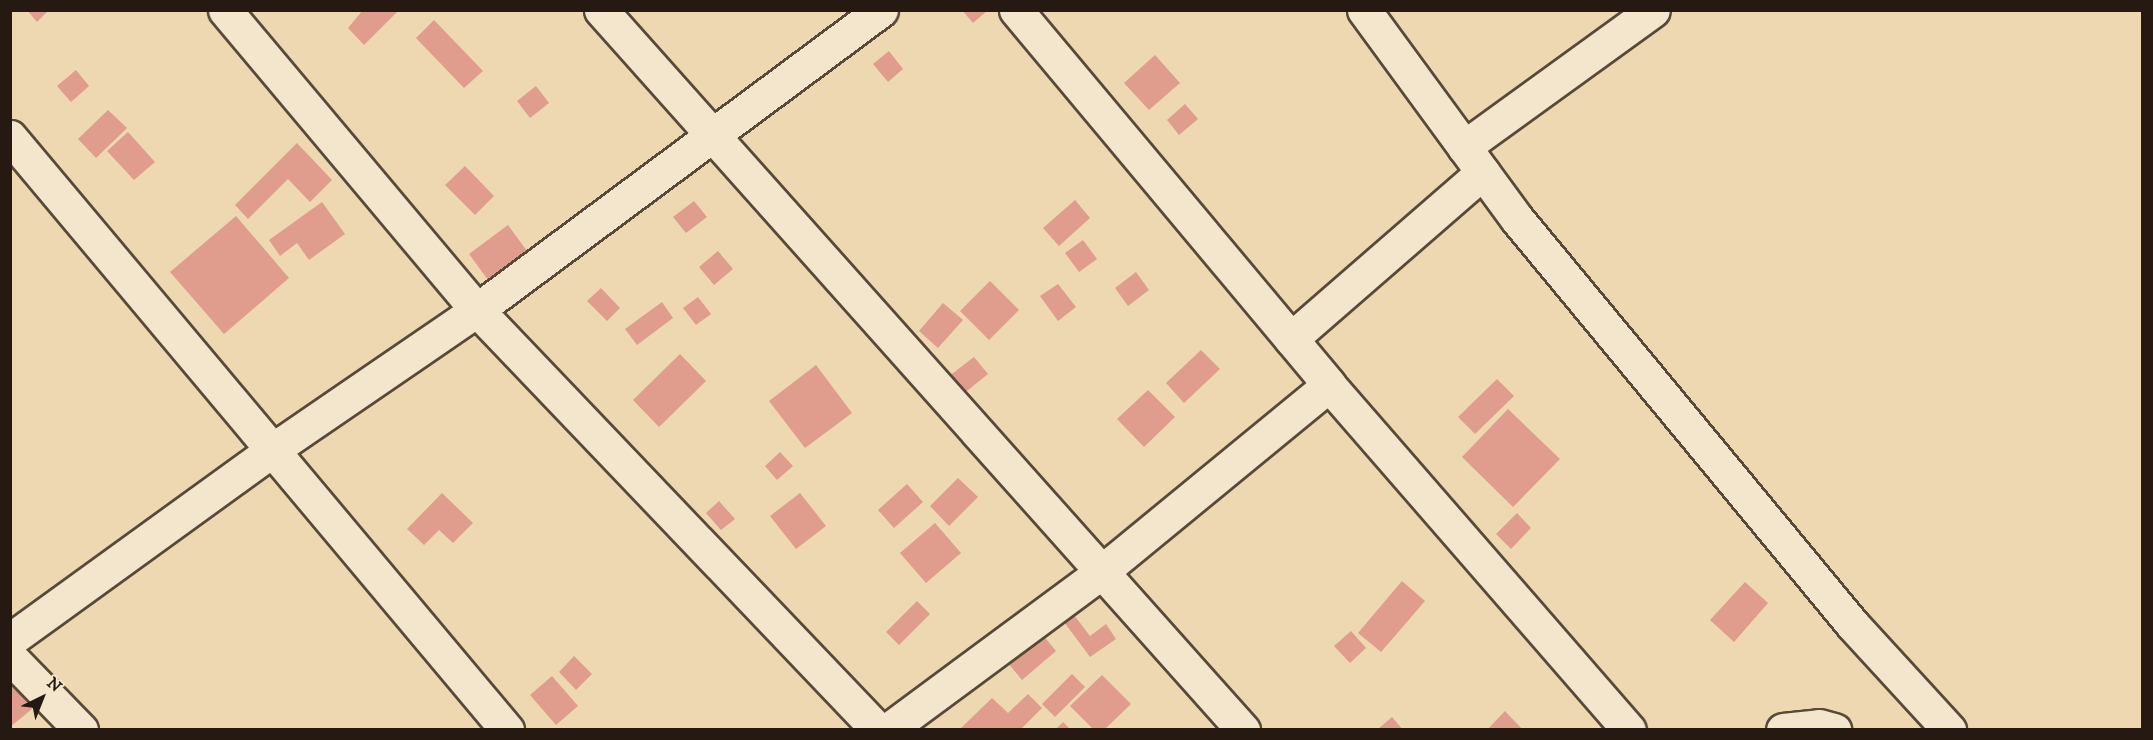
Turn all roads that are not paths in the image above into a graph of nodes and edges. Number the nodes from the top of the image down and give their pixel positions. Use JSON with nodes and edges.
{"nodes":[{"id":1,"x":225,"y":10,"type":"edge"},
{"id":2,"x":601,"y":10,"type":"edge"},
{"id":3,"x":880,"y":10,"type":"edge"},
{"id":4,"x":1016,"y":10,"type":"edge"},
{"id":5,"x":1364,"y":10,"type":"edge"},
{"id":6,"x":1653,"y":10,"type":"edge"},
{"id":7,"x":10,"y":137,"type":"edge"},
{"id":8,"x":713,"y":137,"type":"junction"},
{"id":9,"x":1473,"y":160,"type":"junction"},
{"id":10,"x":477,"y":310,"type":"junction"},
{"id":11,"x":1291,"y":339,"type":"junction"},
{"id":12,"x":1329,"y":385,"type":"junction"},
{"id":13,"x":271,"y":451,"type":"junction"},
{"id":14,"x":1100,"y":573,"type":"junction"},
{"id":15,"x":10,"y":640,"type":"edge"},
{"id":16,"x":10,"y":657,"type":"edge"},
{"id":17,"x":81,"y":729,"type":"edge"},
{"id":18,"x":507,"y":729,"type":"edge"},
{"id":19,"x":878,"y":729,"type":"edge"},
{"id":20,"x":888,"y":729,"type":"edge"},
{"id":21,"x":1243,"y":729,"type":"edge"},
{"id":22,"x":1629,"y":729,"type":"edge"},
{"id":23,"x":1783,"y":729,"type":"edge"},
{"id":24,"x":1834,"y":729,"type":"edge"},
{"id":25,"x":1949,"y":729,"type":"edge"}],
"edges":[{"from":1,"to":10,"type":"street"},
{"from":2,"to":8,"type":"street"},
{"from":3,"to":8,"type":"street"},
{"from":4,"to":11,"type":"street"},
{"from":5,"to":9,"type":"street"},
{"from":6,"to":9,"type":"street"},
{"from":7,"to":13,"type":"street"},
{"from":8,"to":10,"type":"street"},
{"from":8,"to":14,"type":"street"},
{"from":9,"to":11,"type":"street"},
{"from":9,"to":25,"type":"street"},
{"from":10,"to":13,"type":"street"},
{"from":10,"to":19,"type":"street"},
{"from":11,"to":12,"type":"street"},
{"from":12,"to":14,"type":"street"},
{"from":12,"to":22,"type":"street"},
{"from":13,"to":15,"type":"street"},
{"from":13,"to":18,"type":"street"},
{"from":14,"to":20,"type":"street"},
{"from":14,"to":21,"type":"street"},
{"from":16,"to":17,"type":"street"},
{"from":23,"to":24,"type":"street"}]}
